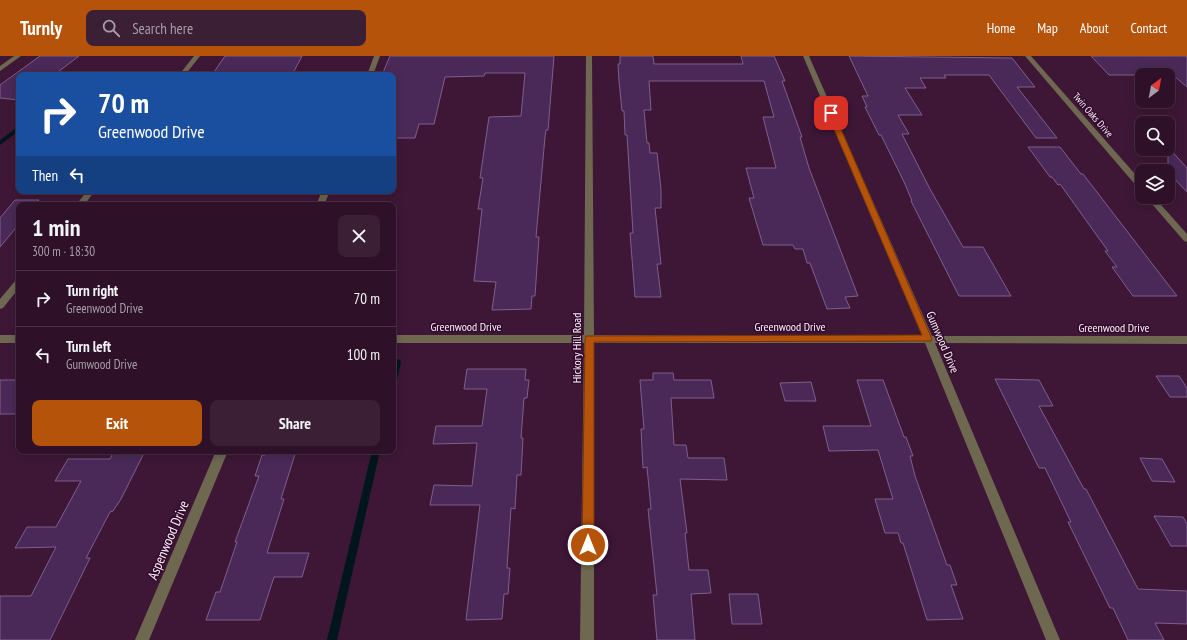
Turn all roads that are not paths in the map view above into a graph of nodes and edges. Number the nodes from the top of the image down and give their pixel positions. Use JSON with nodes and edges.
{"nodes":[{"id":1,"x":18,"y":56,"type":"edge"},
{"id":2,"x":197,"y":56,"type":"edge"},
{"id":3,"x":377,"y":56,"type":"edge"},
{"id":4,"x":589,"y":56,"type":"edge"},
{"id":5,"x":806,"y":56,"type":"edge"},
{"id":6,"x":1028,"y":56,"type":"edge"},
{"id":7,"x":0,"y":69,"type":"edge"},
{"id":8,"x":184,"y":72,"type":"edge"},
{"id":9,"x":371,"y":72,"type":"edge"},
{"id":10,"x":1135,"y":180,"type":"edge"},
{"id":11,"x":1156,"y":204,"type":"edge"},
{"id":12,"x":1187,"y":240,"type":"edge"},
{"id":13,"x":16,"y":286,"type":"edge"},
{"id":14,"x":0,"y":306,"type":"edge"},
{"id":15,"x":0,"y":339,"type":"edge"},
{"id":16,"x":16,"y":339,"type":"edge"},
{"id":17,"x":396,"y":339,"type":"edge"},
{"id":18,"x":589,"y":339,"type":"junction"},
{"id":19,"x":928,"y":339,"type":"junction"},
{"id":20,"x":1187,"y":340,"type":"edge"},
{"id":21,"x":221,"y":454,"type":"edge"},
{"id":22,"x":142,"y":640,"type":"edge"},
{"id":23,"x":587,"y":640,"type":"edge"},
{"id":24,"x":1053,"y":640,"type":"edge"}],
"edges":[{"from":1,"to":7,"type":"street"},
{"from":2,"to":8,"type":"street"},
{"from":3,"to":9,"type":"street"},
{"from":4,"to":18,"type":"street","name":"Hickory Hill Road"},
{"from":5,"to":19,"type":"street","name":"Gumwood Drive"},
{"from":6,"to":10,"type":"street","name":"Twin Oaks Drive"},
{"from":11,"to":12,"type":"street"},
{"from":13,"to":14,"type":"street"},
{"from":15,"to":16,"type":"street"},
{"from":17,"to":18,"type":"street","name":"Greenwood Drive"},
{"from":18,"to":19,"type":"street","name":"Greenwood Drive"},
{"from":18,"to":23,"type":"street","name":"Hickory Hill Road"},
{"from":19,"to":20,"type":"street","name":"Greenwood Drive"},
{"from":19,"to":24,"type":"street","name":"Gumwood Drive"},
{"from":21,"to":22,"type":"street","name":"Aspenwood Drive"}]}
